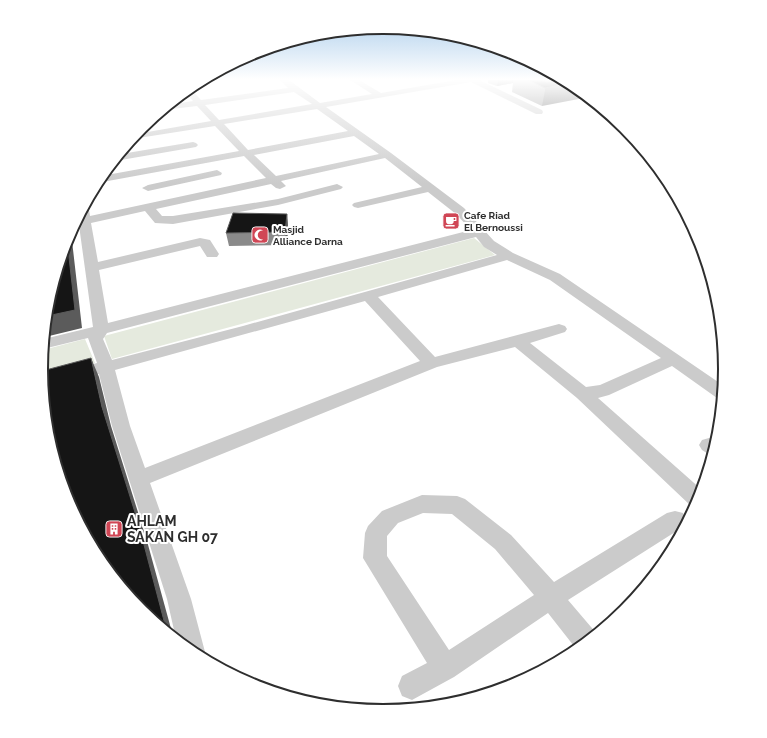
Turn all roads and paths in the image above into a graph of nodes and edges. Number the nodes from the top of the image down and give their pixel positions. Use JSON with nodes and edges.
{"nodes":[{"id":1,"x":209,"y":114,"type":"edge"},
{"id":2,"x":272,"y":114,"type":"edge"},
{"id":3,"x":336,"y":114,"type":"edge"},
{"id":4,"x":219,"y":125,"type":"junction"},
{"id":5,"x":355,"y":132,"type":"junction"},
{"id":6,"x":141,"y":138,"type":"edge"},
{"id":7,"x":139,"y":140,"type":"edge"},
{"id":8,"x":193,"y":145,"type":"dead end"},
{"id":9,"x":152,"y":152,"type":"junction"},
{"id":10,"x":246,"y":153,"type":"junction"},
{"id":11,"x":387,"y":155,"type":"junction"},
{"id":12,"x":124,"y":157,"type":"edge"},
{"id":13,"x":140,"y":172,"type":"junction"},
{"id":14,"x":217,"y":173,"type":"dead end"},
{"id":15,"x":109,"y":178,"type":"edge"},
{"id":16,"x":273,"y":180,"type":"junction"},
{"id":17,"x":337,"y":187,"type":"dead end"},
{"id":18,"x":148,"y":188,"type":"junction"},
{"id":19,"x":431,"y":188,"type":"junction"},
{"id":20,"x":295,"y":198,"type":"junction"},
{"id":21,"x":358,"y":205,"type":"dead end"},
{"id":22,"x":152,"y":206,"type":"junction"},
{"id":23,"x":86,"y":216,"type":"edge"},
{"id":24,"x":84,"y":218,"type":"edge"},
{"id":25,"x":480,"y":232,"type":"junction"},
{"id":26,"x":212,"y":254,"type":"dead end"},
{"id":27,"x":508,"y":256,"type":"junction"},
{"id":28,"x":91,"y":268,"type":"junction"},
{"id":29,"x":368,"y":296,"type":"junction"},
{"id":30,"x":101,"y":329,"type":"junction"},
{"id":31,"x":559,"y":329,"type":"dead end"},
{"id":32,"x":518,"y":341,"type":"junction"},
{"id":33,"x":49,"y":343,"type":"edge"},
{"id":34,"x":674,"y":359,"type":"junction"},
{"id":35,"x":432,"y":363,"type":"junction"},
{"id":36,"x":106,"y":366,"type":"junction"},
{"id":37,"x":59,"y":380,"type":"edge"},
{"id":38,"x":718,"y":390,"type":"edge"},
{"id":39,"x":583,"y":394,"type":"junction"},
{"id":40,"x":138,"y":479,"type":"junction"},
{"id":41,"x":694,"y":495,"type":"edge"},
{"id":42,"x":675,"y":520,"type":"dead end"},
{"id":43,"x":551,"y":597,"type":"junction"},
{"id":44,"x":584,"y":638,"type":"edge"},
{"id":45,"x":190,"y":642,"type":"edge"},
{"id":46,"x":445,"y":668,"type":"junction"},
{"id":47,"x":412,"y":686,"type":"dead end"}],
"edges":[{"from":1,"to":4,"type":"street"},
{"from":2,"to":4,"type":"street"},
{"from":3,"to":5,"type":"street"},
{"from":4,"to":6,"type":"street"},
{"from":4,"to":10,"type":"street"},
{"from":5,"to":10,"type":"street"},
{"from":5,"to":11,"type":"street"},
{"from":7,"to":9,"type":"street"},
{"from":8,"to":9,"type":"street"},
{"from":9,"to":12,"type":"street"},
{"from":10,"to":13,"type":"street"},
{"from":10,"to":16,"type":"street"},
{"from":11,"to":16,"type":"street"},
{"from":11,"to":19,"type":"street"},
{"from":13,"to":15,"type":"street"},
{"from":13,"to":18,"type":"street"},
{"from":14,"to":18,"type":"street"},
{"from":16,"to":20,"type":"street"},
{"from":16,"to":22,"type":"street"},
{"from":17,"to":20,"type":"street"},
{"from":18,"to":22,"type":"street"},
{"from":19,"to":21,"type":"street"},
{"from":19,"to":25,"type":"street"},
{"from":20,"to":22,"type":"street"},
{"from":22,"to":23,"type":"street"},
{"from":24,"to":28,"type":"street"},
{"from":25,"to":27,"type":"street"},
{"from":25,"to":30,"type":"street"},
{"from":26,"to":28,"type":"street"},
{"from":27,"to":29,"type":"street"},
{"from":27,"to":34,"type":"street"},
{"from":28,"to":30,"type":"street"},
{"from":29,"to":35,"type":"street"},
{"from":29,"to":36,"type":"street"},
{"from":30,"to":33,"type":"street"},
{"from":30,"to":36,"type":"street"},
{"from":31,"to":32,"type":"street"},
{"from":32,"to":35,"type":"street"},
{"from":32,"to":39,"type":"street"},
{"from":34,"to":38,"type":"street"},
{"from":34,"to":39,"type":"street"},
{"from":35,"to":40,"type":"street"},
{"from":36,"to":37,"type":"street"},
{"from":36,"to":40,"type":"street"},
{"from":39,"to":41,"type":"street"},
{"from":40,"to":45,"type":"street"},
{"from":42,"to":43,"type":"street"},
{"from":43,"to":44,"type":"street"},
{"from":43,"to":46,"type":"street"},
{"from":43,"to":46,"type":"street"},
{"from":46,"to":47,"type":"street"}]}
